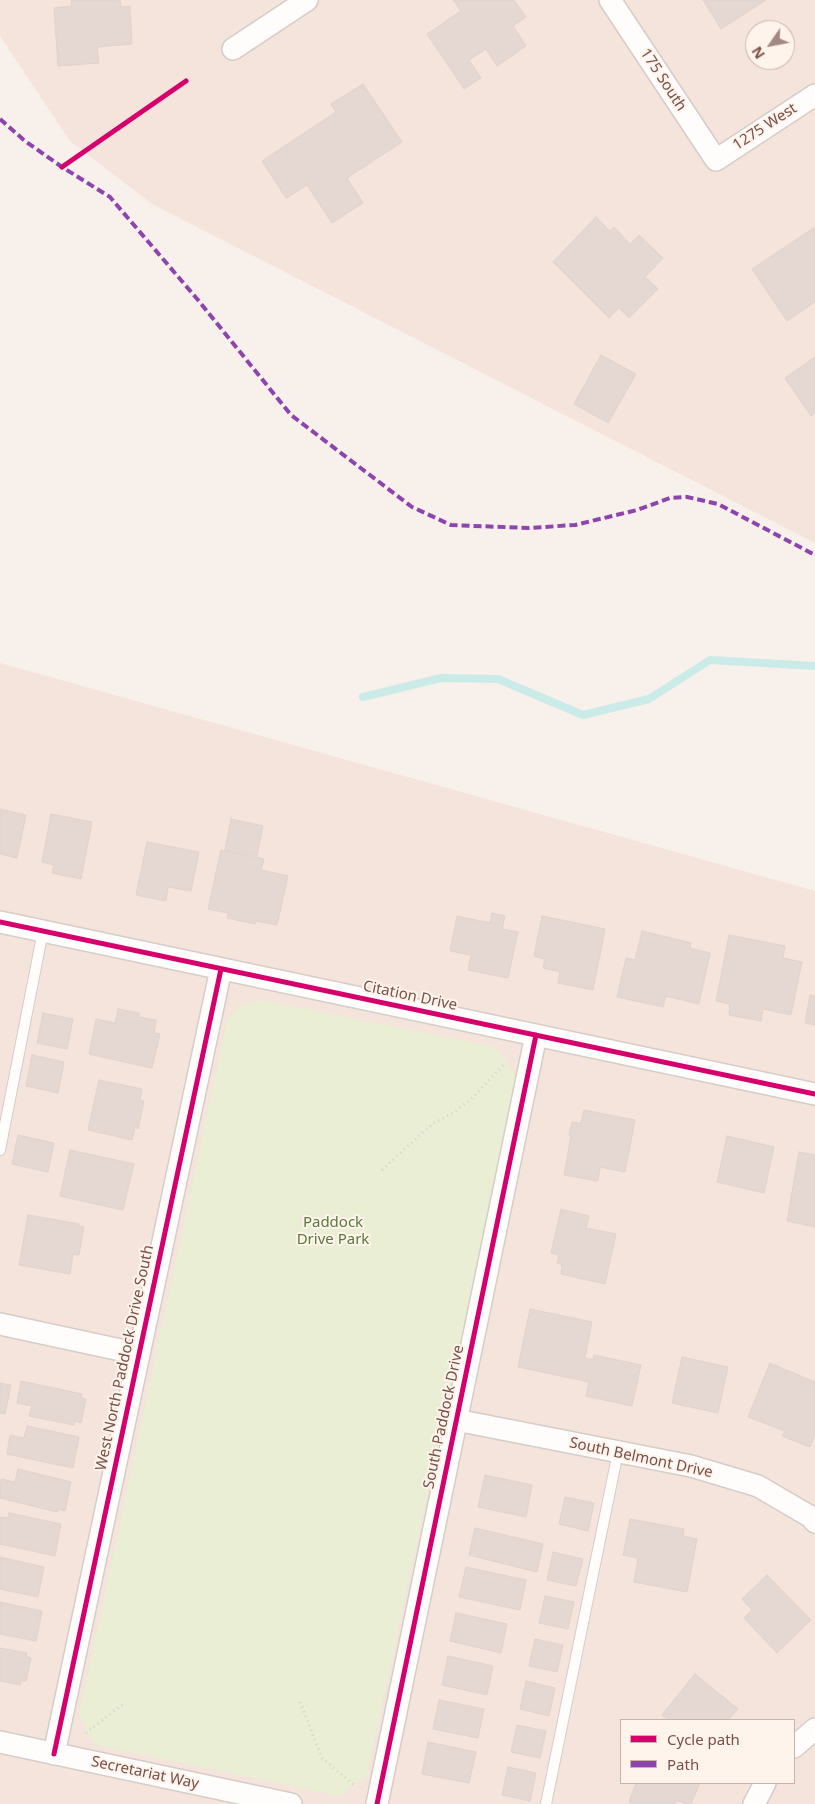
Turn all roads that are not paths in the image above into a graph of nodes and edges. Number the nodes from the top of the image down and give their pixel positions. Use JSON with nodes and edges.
{"nodes":[{"id":1,"x":306,"y":0,"type":"edge"},
{"id":2,"x":610,"y":0,"type":"edge"},
{"id":3,"x":233,"y":49,"type":"dead end"},
{"id":4,"x":815,"y":95,"type":"edge"},
{"id":5,"x":716,"y":160,"type":"joint"},
{"id":6,"x":0,"y":922,"type":"edge"},
{"id":7,"x":43,"y":931,"type":"junction"},
{"id":8,"x":221,"y":968,"type":"junction"},
{"id":9,"x":536,"y":1035,"type":"junction"},
{"id":10,"x":815,"y":1094,"type":"edge"},
{"id":11,"x":3,"y":1123,"type":"edge"},
{"id":12,"x":0,"y":1150,"type":"edge"},
{"id":13,"x":0,"y":1324,"type":"edge"},
{"id":14,"x":139,"y":1354,"type":"junction"},
{"id":15,"x":456,"y":1420,"type":"junction"},
{"id":16,"x":618,"y":1452,"type":"junction"},
{"id":17,"x":815,"y":1522,"type":"edge"},
{"id":18,"x":815,"y":1730,"type":"edge"},
{"id":19,"x":0,"y":1742,"type":"edge"},
{"id":20,"x":795,"y":1746,"type":"edge"},
{"id":21,"x":54,"y":1754,"type":"junction"},
{"id":22,"x":764,"y":1784,"type":"edge"},
{"id":23,"x":291,"y":1804,"type":"edge"},
{"id":24,"x":377,"y":1804,"type":"edge"},
{"id":25,"x":546,"y":1804,"type":"edge"},
{"id":26,"x":754,"y":1804,"type":"edge"}],
"edges":[{"from":1,"to":3,"type":"street"},
{"from":2,"to":5,"type":"street","name":"175 South"},
{"from":4,"to":5,"type":"street","name":"1275 West"},
{"from":6,"to":7,"type":"street","name":"Citation Drive"},
{"from":7,"to":8,"type":"street","name":"Citation Drive"},
{"from":7,"to":11,"type":"lane"},
{"from":8,"to":9,"type":"street","name":"Citation Drive"},
{"from":8,"to":14,"type":"street","name":"West North Paddock Drive South"},
{"from":9,"to":10,"type":"street","name":"Citation Drive"},
{"from":9,"to":15,"type":"street","name":"South Paddock Drive"},
{"from":11,"to":12,"type":"lane"},
{"from":13,"to":14,"type":"street"},
{"from":14,"to":21,"type":"street","name":"West North Paddock Drive South"},
{"from":15,"to":16,"type":"street","name":"South Belmont Drive"},
{"from":15,"to":24,"type":"street","name":"South Paddock Drive"},
{"from":16,"to":17,"type":"street","name":"South Belmont Drive"},
{"from":16,"to":25,"type":"lane"},
{"from":18,"to":20,"type":"street"},
{"from":19,"to":21,"type":"street","name":"Secretariat Way"},
{"from":21,"to":23,"type":"street","name":"Secretariat Way"},
{"from":22,"to":26,"type":"street"}]}
